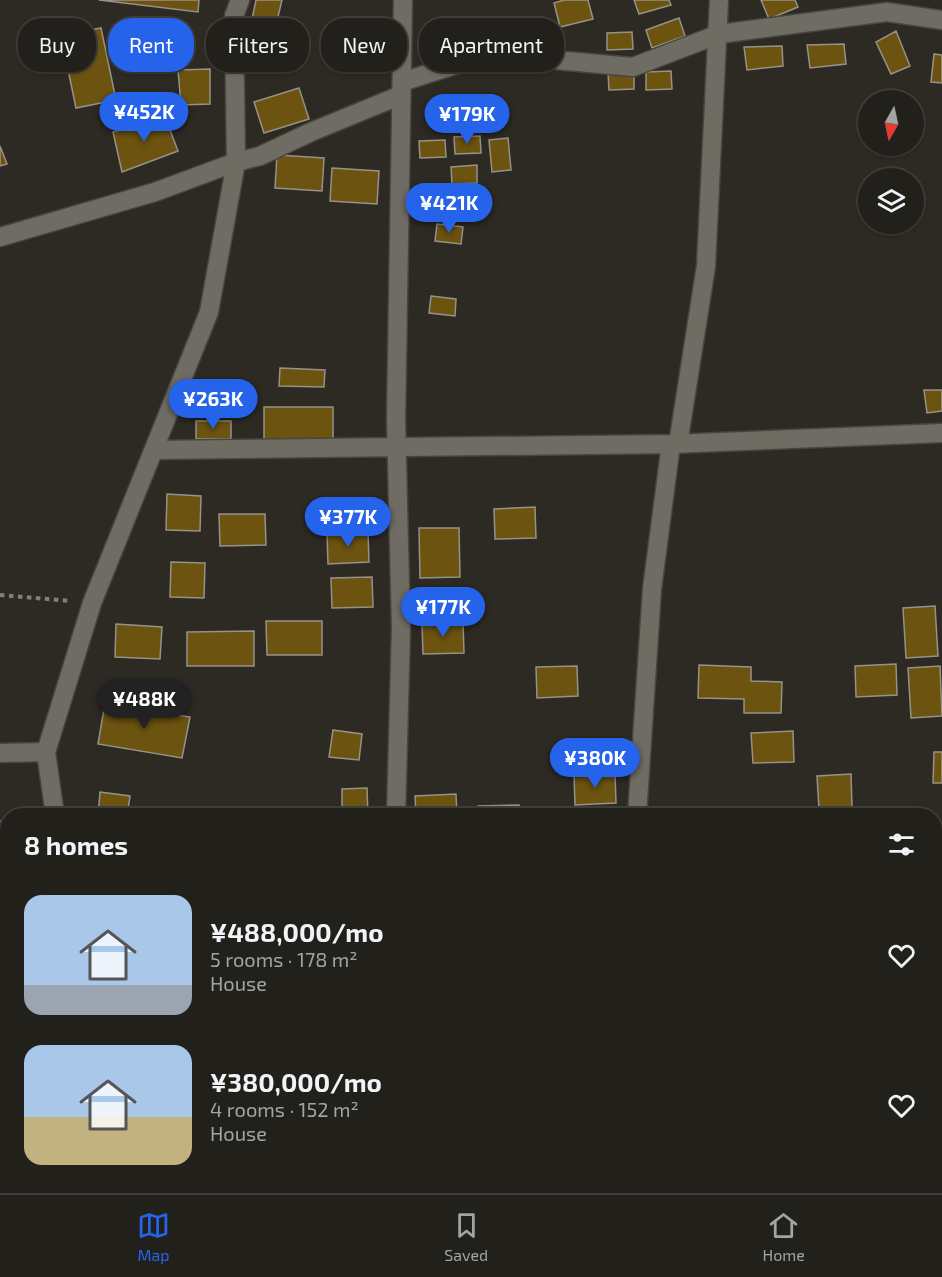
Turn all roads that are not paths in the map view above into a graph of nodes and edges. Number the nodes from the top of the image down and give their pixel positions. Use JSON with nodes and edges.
{"nodes":[{"id":1,"x":240,"y":0,"type":"edge"},
{"id":2,"x":403,"y":0,"type":"edge"},
{"id":3,"x":719,"y":0,"type":"edge"},
{"id":4,"x":942,"y":20,"type":"edge"},
{"id":5,"x":719,"y":34,"type":"junction"},
{"id":6,"x":401,"y":89,"type":"junction"},
{"id":7,"x":236,"y":162,"type":"junction"},
{"id":8,"x":0,"y":237,"type":"edge"},
{"id":9,"x":942,"y":433,"type":"edge"},
{"id":10,"x":675,"y":444,"type":"junction"},
{"id":11,"x":396,"y":449,"type":"junction"},
{"id":12,"x":154,"y":450,"type":"junction"},
{"id":13,"x":46,"y":752,"type":"junction"},
{"id":14,"x":0,"y":753,"type":"edge"},
{"id":15,"x":54,"y":808,"type":"edge"},
{"id":16,"x":396,"y":808,"type":"edge"},
{"id":17,"x":638,"y":808,"type":"edge"}],
"edges":[{"from":1,"to":7,"type":"street"},
{"from":2,"to":6,"type":"street"},
{"from":3,"to":5,"type":"street"},
{"from":4,"to":5,"type":"street"},
{"from":5,"to":6,"type":"street"},
{"from":5,"to":10,"type":"street"},
{"from":6,"to":7,"type":"street"},
{"from":6,"to":11,"type":"street"},
{"from":7,"to":8,"type":"street"},
{"from":7,"to":12,"type":"street"},
{"from":9,"to":10,"type":"street"},
{"from":10,"to":11,"type":"street"},
{"from":10,"to":17,"type":"street"},
{"from":11,"to":12,"type":"street"},
{"from":11,"to":16,"type":"street"},
{"from":12,"to":13,"type":"street"},
{"from":13,"to":14,"type":"street"},
{"from":13,"to":15,"type":"street"}]}
